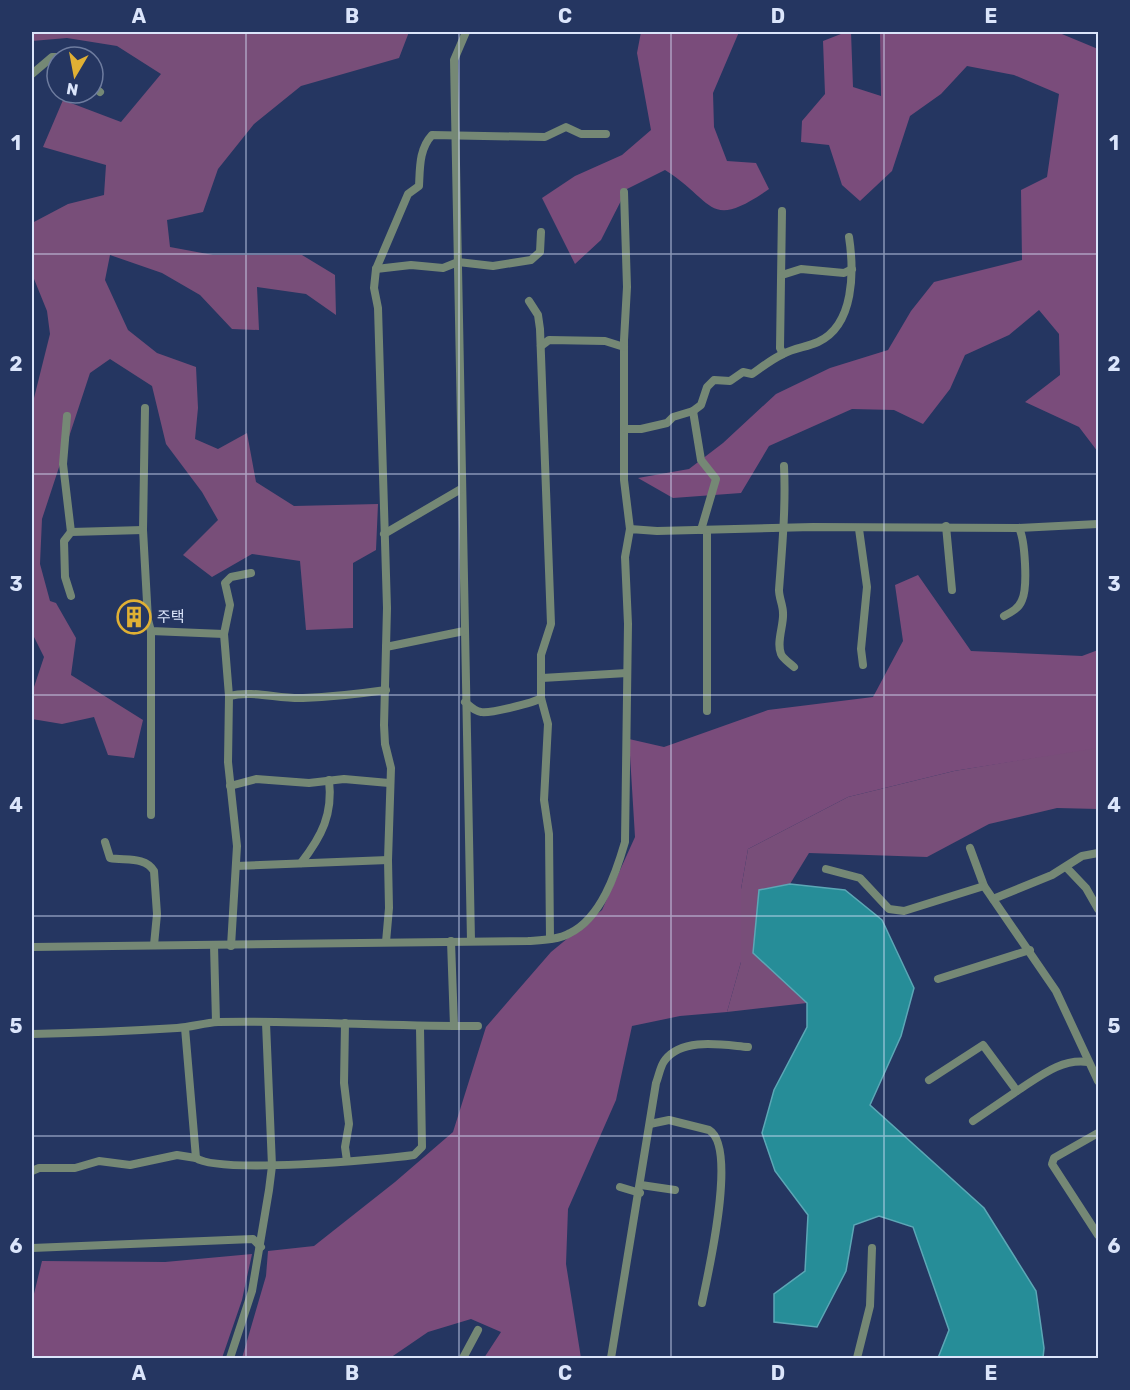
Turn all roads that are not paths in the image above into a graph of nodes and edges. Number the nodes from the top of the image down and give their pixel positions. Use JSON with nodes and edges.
{"nodes":[{"id":1,"x":466,"y":32,"type":"edge"},
{"id":2,"x":45,"y":63,"type":"edge"},
{"id":3,"x":32,"y":74,"type":"edge"},
{"id":4,"x":606,"y":134,"type":"dead end"},
{"id":5,"x":456,"y":135,"type":"junction"},
{"id":6,"x":624,"y":192,"type":"dead end"},
{"id":7,"x":782,"y":211,"type":"dead end"},
{"id":8,"x":541,"y":232,"type":"dead end"},
{"id":9,"x":849,"y":237,"type":"dead end"},
{"id":10,"x":458,"y":262,"type":"junction"},
{"id":11,"x":376,"y":269,"type":"junction"},
{"id":12,"x":852,"y":269,"type":"junction"},
{"id":13,"x":782,"y":275,"type":"junction"},
{"id":14,"x":529,"y":301,"type":"dead end"},
{"id":15,"x":540,"y":329,"type":"junction"},
{"id":16,"x":551,"y":340,"type":"junction"},
{"id":17,"x":541,"y":346,"type":"junction"},
{"id":18,"x":624,"y":347,"type":"junction"},
{"id":19,"x":783,"y":354,"type":"junction"},
{"id":20,"x":144,"y":408,"type":"dead end"},
{"id":21,"x":693,"y":411,"type":"junction"},
{"id":22,"x":67,"y":416,"type":"dead end"},
{"id":23,"x":625,"y":429,"type":"junction"},
{"id":24,"x":784,"y":466,"type":"dead end"},
{"id":25,"x":461,"y":489,"type":"junction"},
{"id":26,"x":1098,"y":524,"type":"edge"},
{"id":27,"x":946,"y":526,"type":"junction"},
{"id":28,"x":1019,"y":528,"type":"junction"},
{"id":29,"x":630,"y":529,"type":"junction"},
{"id":30,"x":782,"y":529,"type":"junction"},
{"id":31,"x":859,"y":529,"type":"junction"},
{"id":32,"x":143,"y":530,"type":"junction"},
{"id":33,"x":704,"y":530,"type":"junction"},
{"id":34,"x":71,"y":532,"type":"junction"},
{"id":35,"x":384,"y":534,"type":"junction"},
{"id":36,"x":251,"y":573,"type":"dead end"},
{"id":37,"x":952,"y":590,"type":"dead end"},
{"id":38,"x":71,"y":596,"type":"dead end"},
{"id":39,"x":1004,"y":616,"type":"dead end"},
{"id":40,"x":151,"y":631,"type":"junction"},
{"id":41,"x":464,"y":631,"type":"junction"},
{"id":42,"x":224,"y":634,"type":"junction"},
{"id":43,"x":386,"y":647,"type":"junction"},
{"id":44,"x":863,"y":665,"type":"dead end"},
{"id":45,"x":794,"y":667,"type":"dead end"},
{"id":46,"x":627,"y":674,"type":"junction"},
{"id":47,"x":542,"y":678,"type":"junction"},
{"id":48,"x":386,"y":690,"type":"junction"},
{"id":49,"x":229,"y":696,"type":"junction"},
{"id":50,"x":541,"y":698,"type":"junction"},
{"id":51,"x":465,"y":702,"type":"junction"},
{"id":52,"x":706,"y":711,"type":"dead end"},
{"id":53,"x":329,"y":780,"type":"junction"},
{"id":54,"x":389,"y":783,"type":"junction"},
{"id":55,"x":230,"y":786,"type":"junction"},
{"id":56,"x":151,"y":815,"type":"dead end"},
{"id":57,"x":105,"y":842,"type":"dead end"},
{"id":58,"x":970,"y":848,"type":"dead end"},
{"id":59,"x":1098,"y":853,"type":"edge"},
{"id":60,"x":388,"y":860,"type":"junction"},
{"id":61,"x":301,"y":863,"type":"junction"},
{"id":62,"x":236,"y":866,"type":"junction"},
{"id":63,"x":1066,"y":867,"type":"junction"},
{"id":64,"x":826,"y":869,"type":"dead end"},
{"id":65,"x":984,"y":886,"type":"junction"},
{"id":66,"x":993,"y":899,"type":"junction"},
{"id":67,"x":1098,"y":909,"type":"edge"},
{"id":68,"x":550,"y":939,"type":"junction"},
{"id":69,"x":451,"y":941,"type":"junction"},
{"id":70,"x":471,"y":941,"type":"junction"},
{"id":71,"x":386,"y":942,"type":"junction"},
{"id":72,"x":154,"y":945,"type":"junction"},
{"id":73,"x":214,"y":945,"type":"junction"},
{"id":74,"x":231,"y":946,"type":"junction"},
{"id":75,"x":32,"y":947,"type":"edge"},
{"id":76,"x":1030,"y":950,"type":"junction"},
{"id":77,"x":938,"y":979,"type":"dead end"},
{"id":78,"x":216,"y":1022,"type":"junction"},
{"id":79,"x":266,"y":1023,"type":"junction"},
{"id":80,"x":345,"y":1023,"type":"junction"},
{"id":81,"x":454,"y":1026,"type":"junction"},
{"id":82,"x":478,"y":1026,"type":"dead end"},
{"id":83,"x":185,"y":1028,"type":"junction"},
{"id":84,"x":420,"y":1028,"type":"junction"},
{"id":85,"x":32,"y":1034,"type":"edge"},
{"id":86,"x":748,"y":1047,"type":"dead end"},
{"id":87,"x":1088,"y":1062,"type":"junction"},
{"id":88,"x":928,"y":1080,"type":"dead end"},
{"id":89,"x":1098,"y":1081,"type":"edge"},
{"id":90,"x":1017,"y":1091,"type":"junction"},
{"id":91,"x":973,"y":1121,"type":"dead end"},
{"id":92,"x":650,"y":1124,"type":"junction"},
{"id":93,"x":1098,"y":1133,"type":"edge"},
{"id":94,"x":196,"y":1158,"type":"junction"},
{"id":95,"x":347,"y":1161,"type":"junction"},
{"id":96,"x":272,"y":1166,"type":"junction"},
{"id":97,"x":32,"y":1171,"type":"edge"},
{"id":98,"x":620,"y":1187,"type":"dead end"},
{"id":99,"x":641,"y":1189,"type":"junction"},
{"id":100,"x":675,"y":1190,"type":"dead end"},
{"id":101,"x":1098,"y":1235,"type":"edge"},
{"id":102,"x":261,"y":1247,"type":"junction"},
{"id":103,"x":32,"y":1248,"type":"edge"},
{"id":104,"x":872,"y":1248,"type":"dead end"},
{"id":105,"x":702,"y":1303,"type":"dead end"},
{"id":106,"x":478,"y":1330,"type":"dead end"},
{"id":107,"x":230,"y":1359,"type":"edge"},
{"id":108,"x":463,"y":1359,"type":"edge"},
{"id":109,"x":611,"y":1359,"type":"edge"},
{"id":110,"x":857,"y":1359,"type":"edge"}],
"edges":[{"from":1,"to":5,"type":"street"},
{"from":2,"to":3,"type":"street"},
{"from":4,"to":5,"type":"street"},
{"from":5,"to":10,"type":"street"},
{"from":5,"to":11,"type":"street"},
{"from":6,"to":18,"type":"street"},
{"from":7,"to":13,"type":"street"},
{"from":8,"to":10,"type":"street"},
{"from":9,"to":12,"type":"street"},
{"from":10,"to":11,"type":"street"},
{"from":10,"to":25,"type":"street"},
{"from":11,"to":35,"type":"street"},
{"from":12,"to":13,"type":"street"},
{"from":12,"to":19,"type":"street"},
{"from":13,"to":19,"type":"street"},
{"from":14,"to":15,"type":"street"},
{"from":15,"to":16,"type":"street"},
{"from":15,"to":17,"type":"street"},
{"from":16,"to":17,"type":"street"},
{"from":16,"to":18,"type":"street"},
{"from":17,"to":47,"type":"street"},
{"from":18,"to":23,"type":"street"},
{"from":19,"to":21,"type":"street"},
{"from":20,"to":32,"type":"street"},
{"from":21,"to":23,"type":"street"},
{"from":21,"to":33,"type":"street"},
{"from":22,"to":34,"type":"street"},
{"from":23,"to":29,"type":"street"},
{"from":24,"to":30,"type":"street"},
{"from":25,"to":35,"type":"street"},
{"from":25,"to":41,"type":"street"},
{"from":26,"to":28,"type":"street"},
{"from":27,"to":28,"type":"street"},
{"from":27,"to":31,"type":"street"},
{"from":27,"to":37,"type":"street"},
{"from":28,"to":39,"type":"street"},
{"from":29,"to":33,"type":"street"},
{"from":29,"to":46,"type":"street"},
{"from":30,"to":31,"type":"street"},
{"from":30,"to":33,"type":"street"},
{"from":30,"to":45,"type":"street"},
{"from":31,"to":44,"type":"street"},
{"from":32,"to":34,"type":"street"},
{"from":32,"to":40,"type":"street"},
{"from":33,"to":52,"type":"street"},
{"from":34,"to":38,"type":"street"},
{"from":35,"to":43,"type":"street"},
{"from":36,"to":42,"type":"street"},
{"from":40,"to":42,"type":"street"},
{"from":40,"to":56,"type":"street"},
{"from":41,"to":43,"type":"street"},
{"from":41,"to":51,"type":"street"},
{"from":42,"to":49,"type":"street"},
{"from":43,"to":48,"type":"street"},
{"from":46,"to":47,"type":"street"},
{"from":46,"to":68,"type":"street"},
{"from":47,"to":50,"type":"street"},
{"from":48,"to":49,"type":"street"},
{"from":48,"to":54,"type":"street"},
{"from":49,"to":55,"type":"street"},
{"from":50,"to":51,"type":"street"},
{"from":50,"to":68,"type":"street"},
{"from":51,"to":70,"type":"street"},
{"from":53,"to":54,"type":"street"},
{"from":53,"to":55,"type":"street"},
{"from":53,"to":61,"type":"street"},
{"from":54,"to":60,"type":"street"},
{"from":55,"to":62,"type":"street"},
{"from":57,"to":72,"type":"street"},
{"from":58,"to":65,"type":"street"},
{"from":59,"to":63,"type":"street"},
{"from":60,"to":61,"type":"street"},
{"from":60,"to":71,"type":"street"},
{"from":61,"to":62,"type":"street"},
{"from":62,"to":74,"type":"street"},
{"from":63,"to":66,"type":"street"},
{"from":63,"to":67,"type":"street"},
{"from":64,"to":65,"type":"street"},
{"from":65,"to":66,"type":"street"},
{"from":66,"to":76,"type":"street"},
{"from":68,"to":70,"type":"street"},
{"from":69,"to":70,"type":"street"},
{"from":69,"to":71,"type":"street"},
{"from":69,"to":81,"type":"street"},
{"from":71,"to":74,"type":"street"},
{"from":72,"to":73,"type":"street"},
{"from":72,"to":75,"type":"street"},
{"from":73,"to":74,"type":"street"},
{"from":73,"to":78,"type":"street"},
{"from":76,"to":77,"type":"street"},
{"from":76,"to":87,"type":"street"},
{"from":78,"to":79,"type":"street"},
{"from":78,"to":83,"type":"street"},
{"from":79,"to":80,"type":"street"},
{"from":79,"to":96,"type":"street"},
{"from":80,"to":84,"type":"street"},
{"from":80,"to":95,"type":"street"},
{"from":81,"to":82,"type":"street"},
{"from":81,"to":84,"type":"street"},
{"from":83,"to":85,"type":"street"},
{"from":83,"to":94,"type":"street"},
{"from":84,"to":95,"type":"street"},
{"from":86,"to":92,"type":"street"},
{"from":87,"to":89,"type":"street"},
{"from":87,"to":90,"type":"street"},
{"from":88,"to":90,"type":"street"},
{"from":90,"to":91,"type":"street"},
{"from":92,"to":99,"type":"street"},
{"from":92,"to":105,"type":"street"},
{"from":93,"to":101,"type":"street"},
{"from":94,"to":96,"type":"street"},
{"from":94,"to":97,"type":"street"},
{"from":95,"to":96,"type":"street"},
{"from":96,"to":102,"type":"street"},
{"from":98,"to":99,"type":"street"},
{"from":99,"to":100,"type":"street"},
{"from":99,"to":109,"type":"street"},
{"from":102,"to":103,"type":"street"},
{"from":102,"to":107,"type":"street"},
{"from":104,"to":110,"type":"street"},
{"from":106,"to":108,"type":"street"}]}
